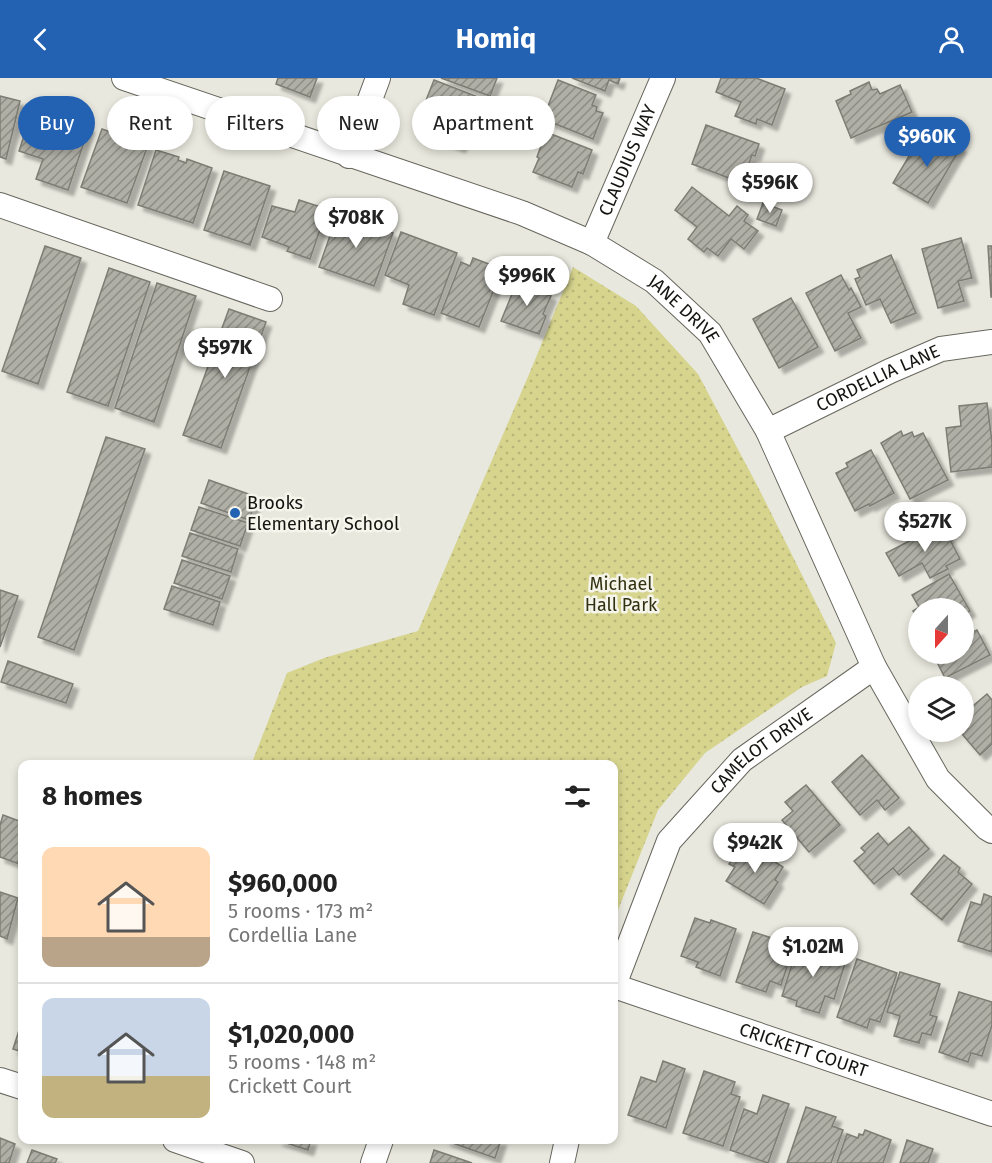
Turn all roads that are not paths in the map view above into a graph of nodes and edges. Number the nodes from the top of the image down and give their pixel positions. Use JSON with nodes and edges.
{"nodes":[{"id":1,"x":124,"y":78,"type":"edge"},
{"id":2,"x":378,"y":78,"type":"edge"},
{"id":3,"x":663,"y":78,"type":"edge"},
{"id":4,"x":349,"y":156,"type":"junction"},
{"id":5,"x":0,"y":205,"type":"edge"},
{"id":6,"x":592,"y":243,"type":"junction"},
{"id":7,"x":270,"y":298,"type":"dead end"},
{"id":8,"x":992,"y":342,"type":"edge"},
{"id":9,"x":768,"y":431,"type":"junction"},
{"id":10,"x":874,"y":667,"type":"junction"},
{"id":11,"x":992,"y":831,"type":"edge"},
{"id":12,"x":618,"y":975,"type":"edge"},
{"id":13,"x":618,"y":986,"type":"edge"},
{"id":14,"x":0,"y":1080,"type":"edge"},
{"id":15,"x":18,"y":1086,"type":"edge"},
{"id":16,"x":992,"y":1114,"type":"edge"},
{"id":17,"x":187,"y":1144,"type":"edge"},
{"id":18,"x":380,"y":1144,"type":"edge"},
{"id":19,"x":566,"y":1144,"type":"edge"},
{"id":20,"x":242,"y":1163,"type":"edge"},
{"id":21,"x":373,"y":1163,"type":"edge"},
{"id":22,"x":562,"y":1163,"type":"edge"}],
"edges":[{"from":1,"to":4,"type":"street","name":"JANE DRIVE"},
{"from":2,"to":4,"type":"street"},
{"from":3,"to":6,"type":"street","name":"CLAUDIUS WAY"},
{"from":4,"to":6,"type":"street","name":"JANE DRIVE"},
{"from":5,"to":7,"type":"street"},
{"from":6,"to":9,"type":"street","name":"JANE DRIVE"},
{"from":8,"to":9,"type":"street","name":"CORDELLIA LANE"},
{"from":9,"to":10,"type":"street","name":"JANE DRIVE"},
{"from":10,"to":11,"type":"street","name":"JANE DRIVE"},
{"from":10,"to":12,"type":"street","name":"CAMELOT DRIVE"},
{"from":13,"to":16,"type":"street","name":"CRICKETT COURT"},
{"from":14,"to":15,"type":"street"},
{"from":17,"to":20,"type":"street"},
{"from":18,"to":21,"type":"street"},
{"from":19,"to":22,"type":"street"}]}
